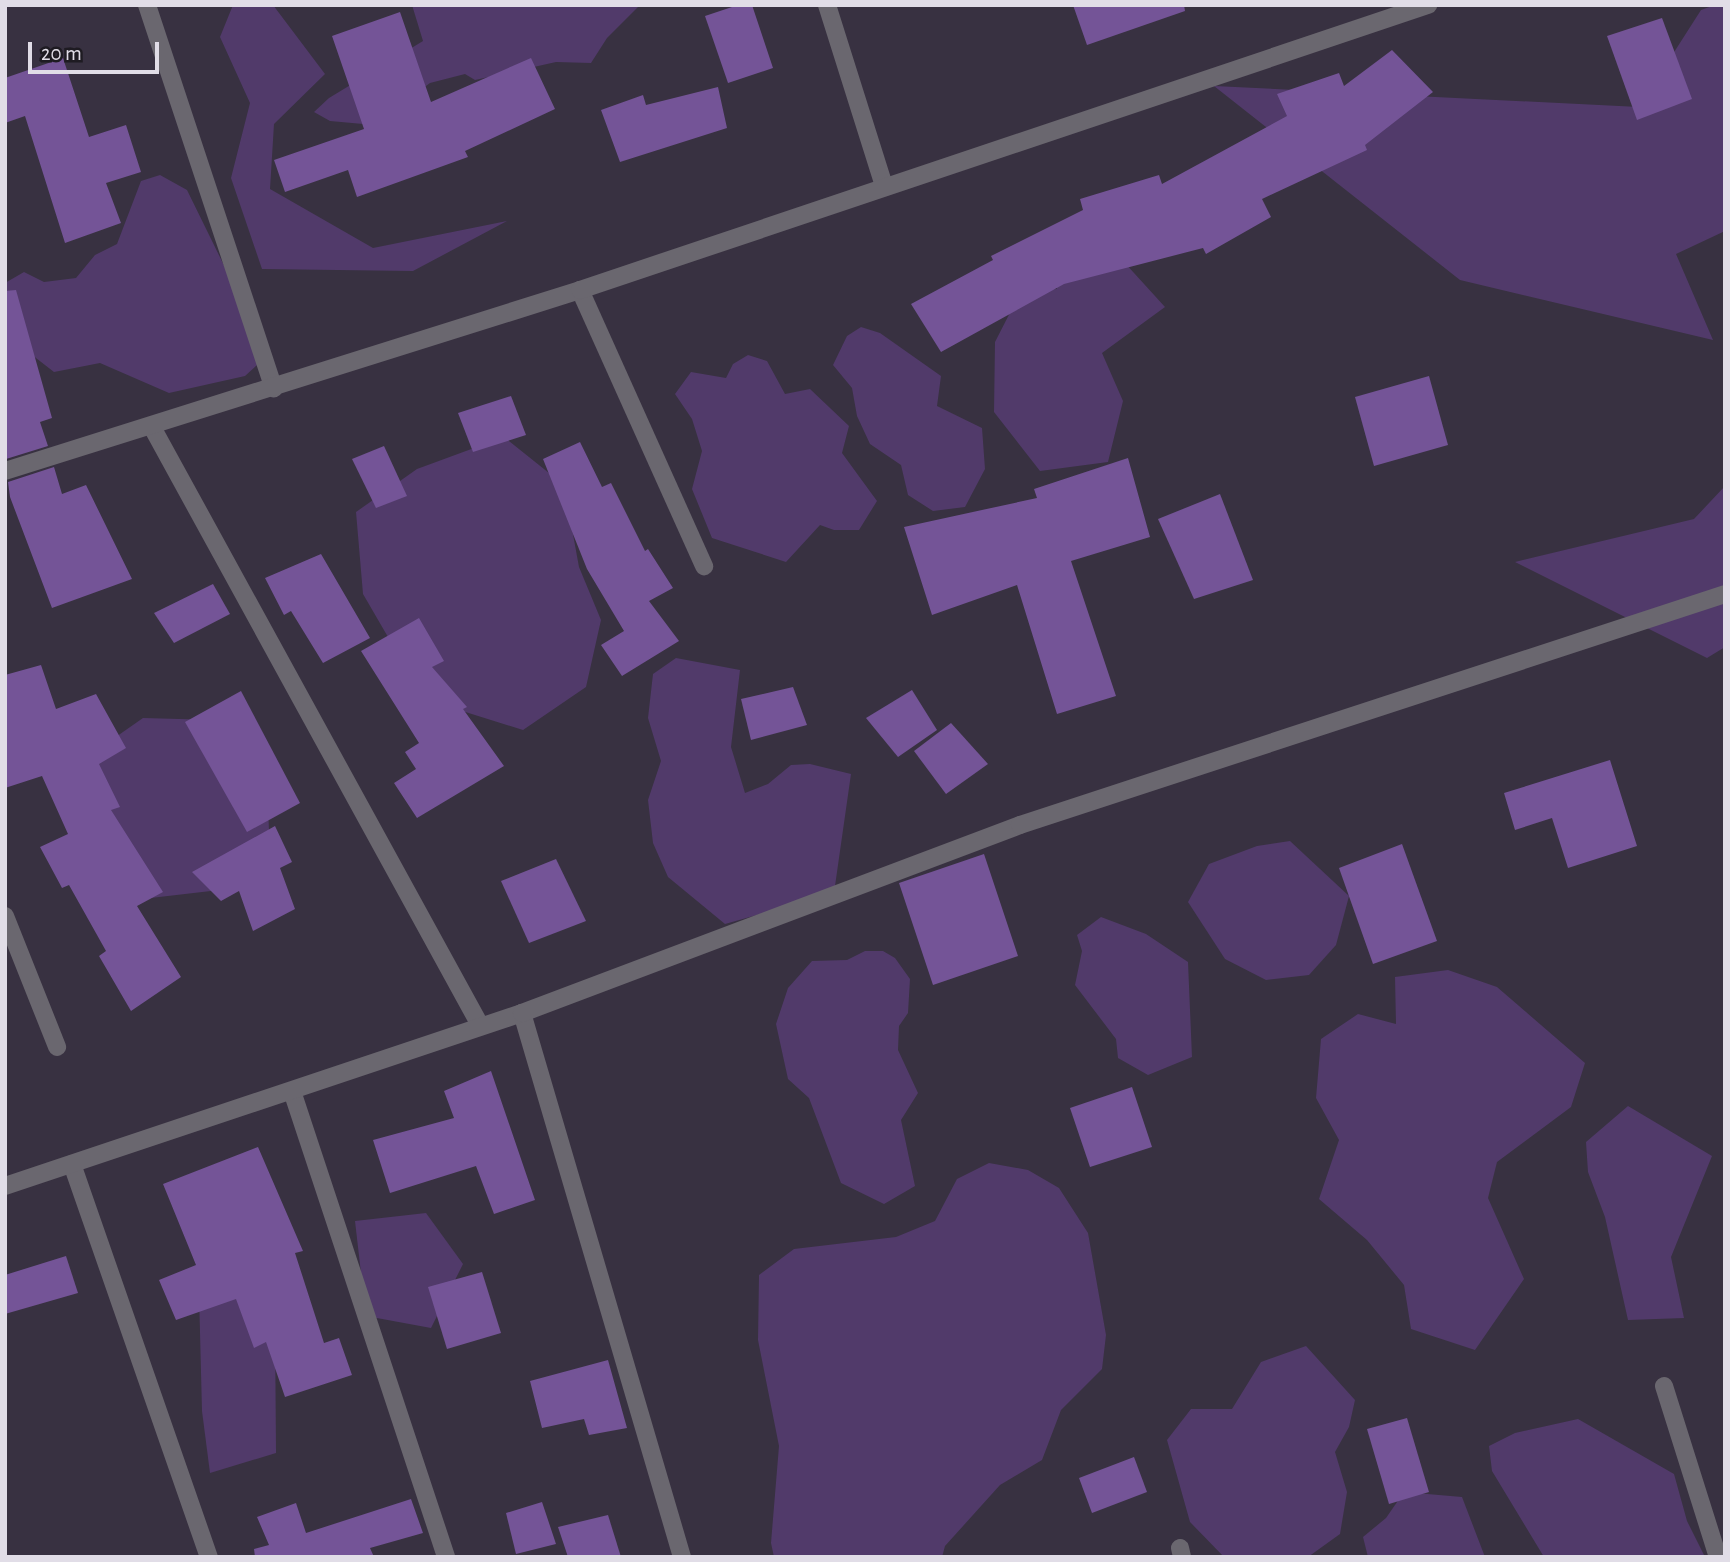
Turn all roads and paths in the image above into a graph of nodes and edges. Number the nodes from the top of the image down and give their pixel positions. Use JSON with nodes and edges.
{"nodes":[{"id":1,"x":147,"y":5,"type":"edge"},
{"id":2,"x":827,"y":5,"type":"edge"},
{"id":3,"x":1427,"y":5,"type":"edge"},
{"id":4,"x":884,"y":186,"type":"junction"},
{"id":5,"x":580,"y":290,"type":"junction"},
{"id":6,"x":274,"y":389,"type":"junction"},
{"id":7,"x":152,"y":427,"type":"junction"},
{"id":8,"x":5,"y":471,"type":"edge"},
{"id":9,"x":704,"y":566,"type":"dead end"},
{"id":10,"x":1725,"y":594,"type":"edge"},
{"id":11,"x":5,"y":916,"type":"edge"},
{"id":12,"x":522,"y":1013,"type":"junction"},
{"id":13,"x":480,"y":1025,"type":"junction"},
{"id":14,"x":57,"y":1047,"type":"dead end"},
{"id":15,"x":292,"y":1091,"type":"junction"},
{"id":16,"x":72,"y":1164,"type":"junction"},
{"id":17,"x":5,"y":1186,"type":"edge"},
{"id":18,"x":1664,"y":1386,"type":"dead end"},
{"id":19,"x":209,"y":1557,"type":"edge"},
{"id":20,"x":446,"y":1557,"type":"edge"},
{"id":21,"x":682,"y":1557,"type":"edge"},
{"id":22,"x":1718,"y":1557,"type":"edge"}],
"edges":[{"from":1,"to":6,"type":"street"},
{"from":2,"to":4,"type":"street"},
{"from":3,"to":4,"type":"street"},
{"from":4,"to":5,"type":"street"},
{"from":5,"to":6,"type":"street"},
{"from":5,"to":9,"type":"street"},
{"from":6,"to":7,"type":"street"},
{"from":7,"to":8,"type":"street"},
{"from":7,"to":13,"type":"street"},
{"from":10,"to":12,"type":"street"},
{"from":11,"to":14,"type":"street"},
{"from":12,"to":13,"type":"street"},
{"from":12,"to":21,"type":"street"},
{"from":13,"to":15,"type":"street"},
{"from":15,"to":16,"type":"street"},
{"from":15,"to":20,"type":"street"},
{"from":16,"to":17,"type":"street"},
{"from":16,"to":19,"type":"street"},
{"from":18,"to":22,"type":"street"}]}
